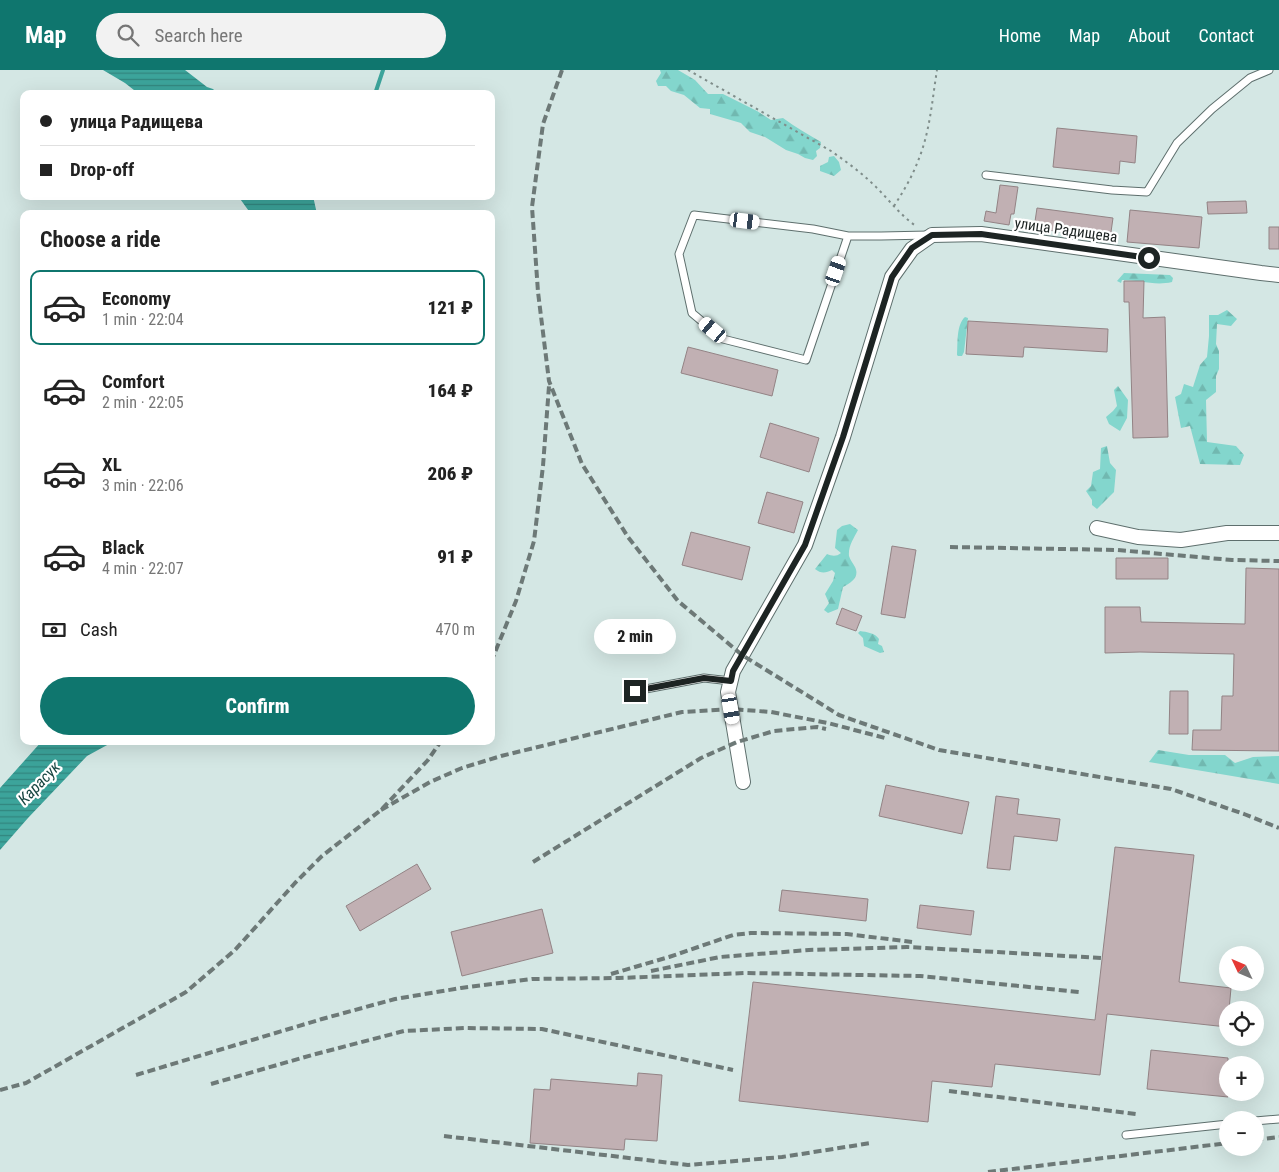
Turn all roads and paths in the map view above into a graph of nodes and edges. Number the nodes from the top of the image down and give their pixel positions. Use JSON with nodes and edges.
{"nodes":[{"id":1,"x":688,"y":70,"type":"edge"},
{"id":2,"x":937,"y":70,"type":"edge"},
{"id":3,"x":1269,"y":70,"type":"edge"},
{"id":4,"x":986,"y":176,"type":"dead end"},
{"id":5,"x":894,"y":206,"type":"junction"},
{"id":6,"x":932,"y":235,"type":"junction"},
{"id":7,"x":848,"y":236,"type":"junction"},
{"id":8,"x":1279,"y":275,"type":"edge"},
{"id":9,"x":1097,"y":528,"type":"dead end"},
{"id":10,"x":1279,"y":533,"type":"edge"},
{"id":11,"x":731,"y":681,"type":"junction"},
{"id":12,"x":635,"y":691,"type":"dead end"},
{"id":13,"x":744,"y":782,"type":"dead end"},
{"id":14,"x":1279,"y":1119,"type":"edge"},
{"id":15,"x":1264,"y":1120,"type":"edge"},
{"id":16,"x":1219,"y":1125,"type":"edge"},
{"id":17,"x":1126,"y":1135,"type":"dead end"}],
"edges":[{"from":1,"to":5,"type":"path"},
{"from":2,"to":5,"type":"path"},
{"from":3,"to":4,"type":"lane"},
{"from":5,"to":6,"type":"path"},
{"from":6,"to":7,"type":"lane"},
{"from":6,"to":8,"type":"street","name":"улица Радищева"},
{"from":6,"to":11,"type":"street"},
{"from":7,"to":7,"type":"lane"},
{"from":9,"to":10,"type":"street"},
{"from":11,"to":12,"type":"lane"},
{"from":11,"to":13,"type":"street"},
{"from":14,"to":15,"type":"lane"},
{"from":16,"to":17,"type":"lane"}]}
